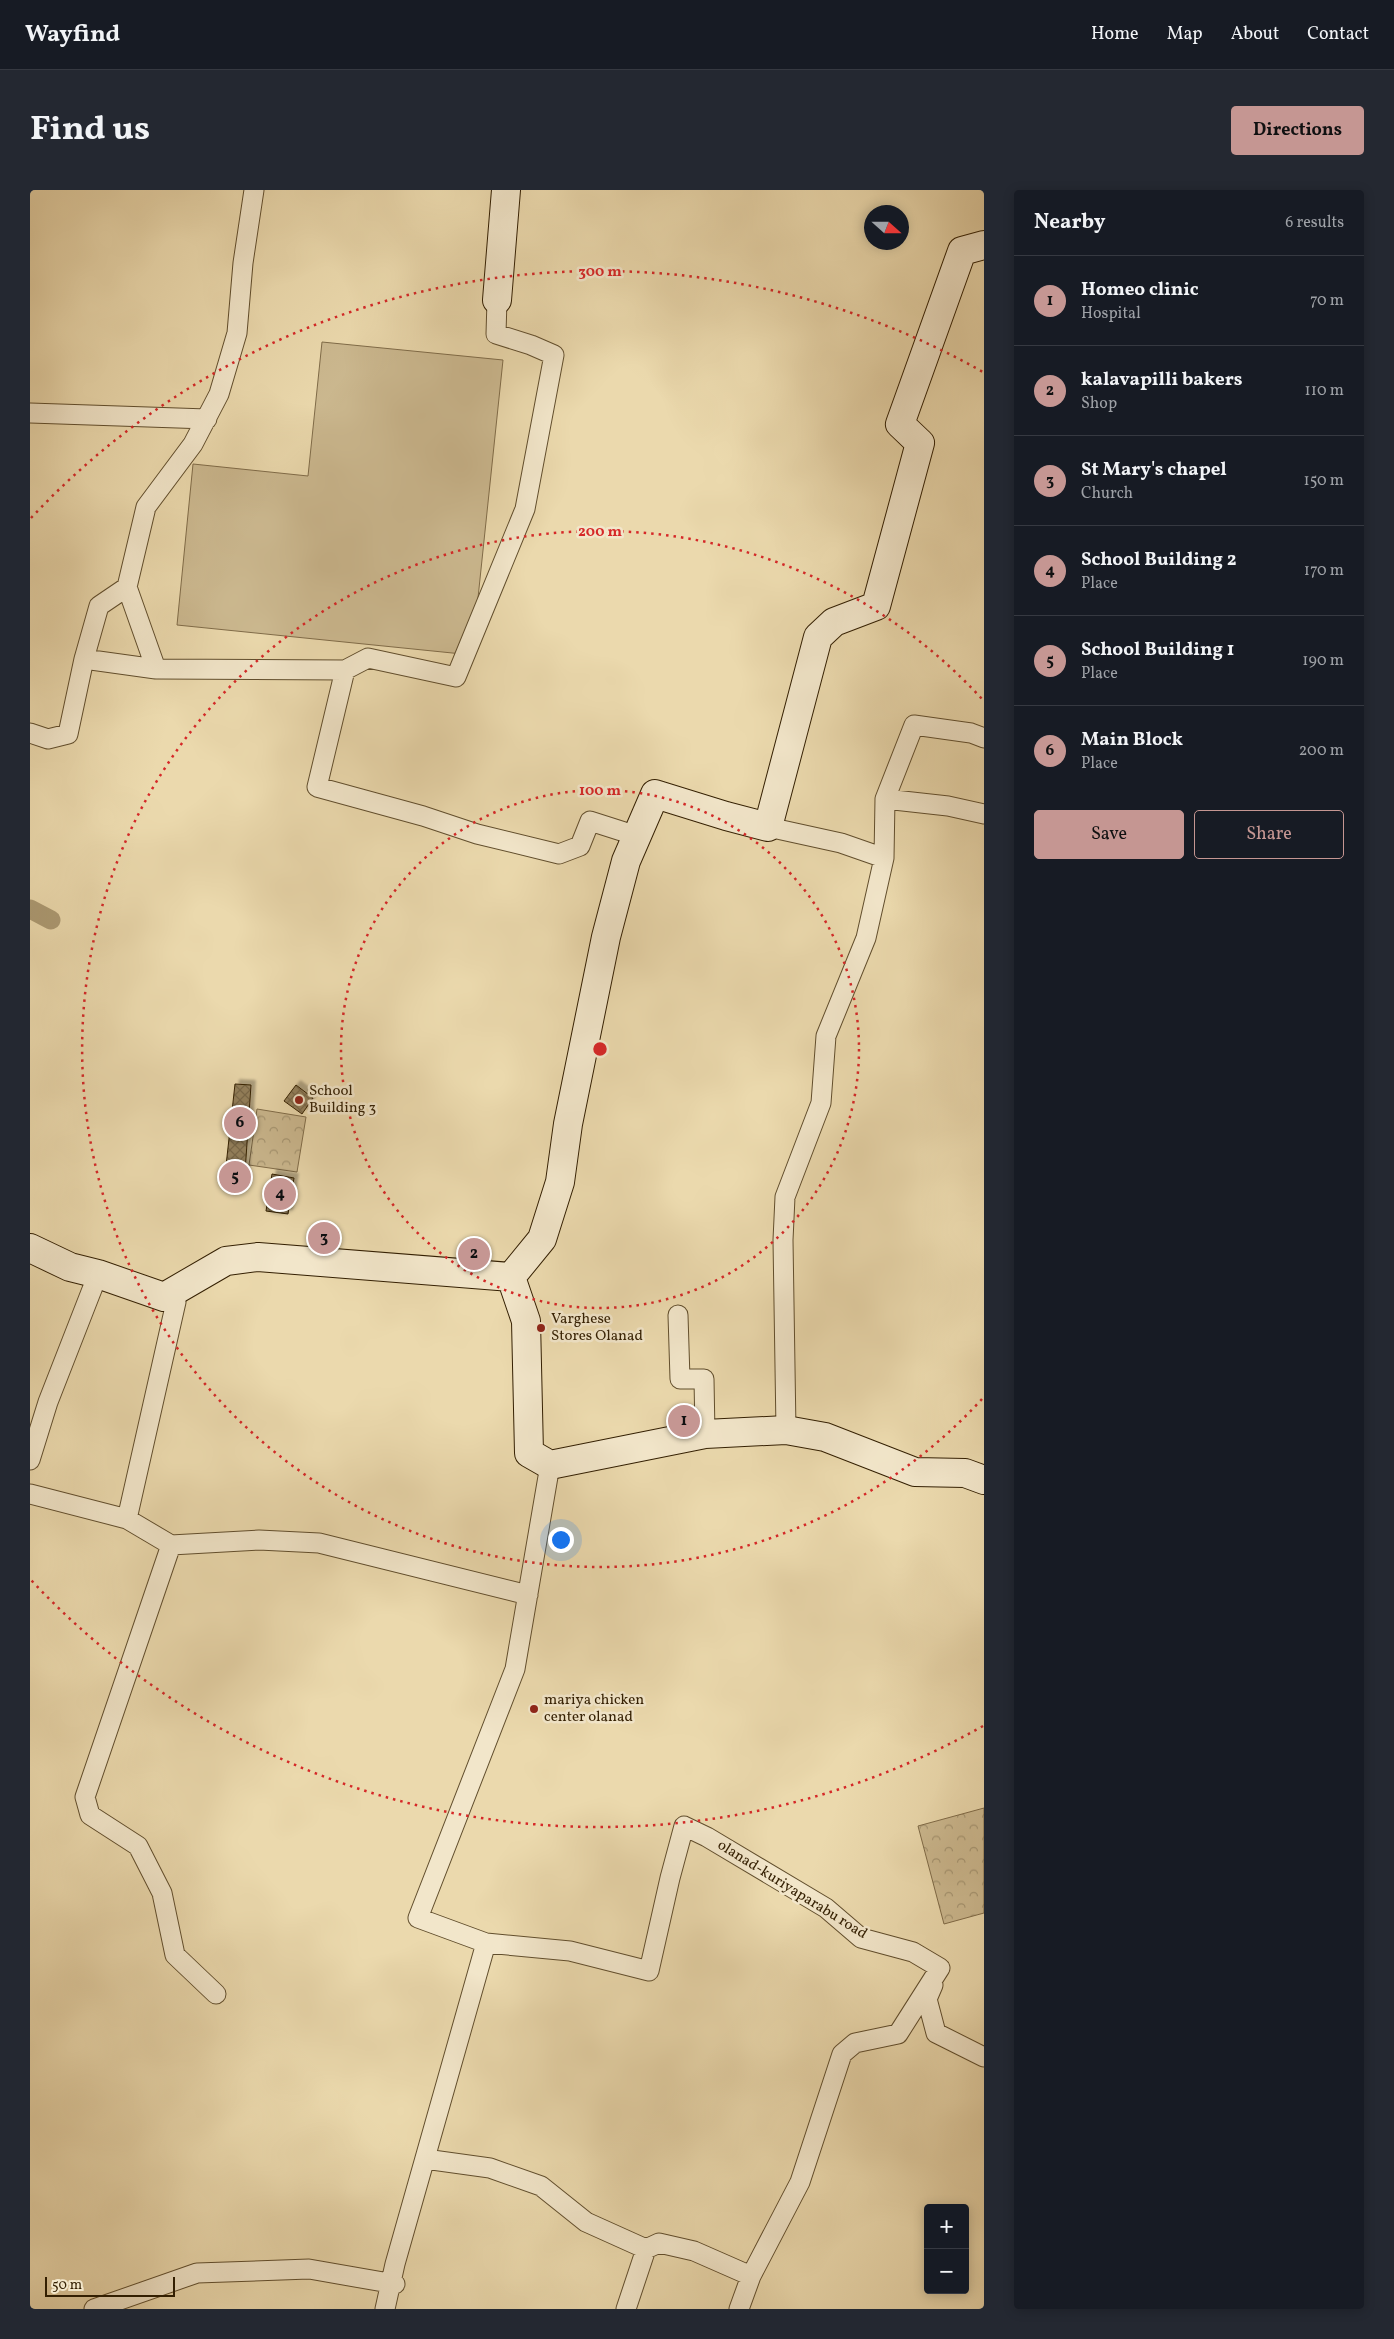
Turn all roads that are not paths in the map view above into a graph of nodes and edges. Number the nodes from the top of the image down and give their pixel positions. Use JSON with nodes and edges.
{"nodes":[{"id":1,"x":254,"y":190,"type":"edge"},
{"id":2,"x":506,"y":190,"type":"edge"},
{"id":3,"x":984,"y":245,"type":"edge"},
{"id":4,"x":497,"y":300,"type":"joint"},
{"id":5,"x":30,"y":412,"type":"edge"},
{"id":6,"x":207,"y":419,"type":"junction"},
{"id":7,"x":127,"y":587,"type":"junction"},
{"id":8,"x":84,"y":659,"type":"junction"},
{"id":9,"x":156,"y":668,"type":"junction"},
{"id":10,"x":346,"y":670,"type":"junction"},
{"id":11,"x":30,"y":733,"type":"edge"},
{"id":12,"x":984,"y":738,"type":"edge"},
{"id":13,"x":885,"y":799,"type":"junction"},
{"id":14,"x":984,"y":814,"type":"edge"},
{"id":15,"x":768,"y":827,"type":"junction"},
{"id":16,"x":637,"y":836,"type":"junction"},
{"id":17,"x":884,"y":858,"type":"junction"},
{"id":18,"x":30,"y":1248,"type":"edge"},
{"id":19,"x":98,"y":1274,"type":"junction"},
{"id":20,"x":510,"y":1277,"type":"junction"},
{"id":21,"x":164,"y":1297,"type":"junction"},
{"id":22,"x":678,"y":1315,"type":"dead end"},
{"id":23,"x":786,"y":1430,"type":"junction"},
{"id":24,"x":705,"y":1434,"type":"junction"},
{"id":25,"x":30,"y":1460,"type":"edge"},
{"id":26,"x":550,"y":1465,"type":"junction"},
{"id":27,"x":984,"y":1480,"type":"edge"},
{"id":28,"x":30,"y":1494,"type":"edge"},
{"id":29,"x":127,"y":1519,"type":"junction"},
{"id":30,"x":171,"y":1545,"type":"junction"},
{"id":31,"x":528,"y":1594,"type":"junction"},
{"id":32,"x":486,"y":1943,"type":"junction"},
{"id":33,"x":940,"y":1968,"type":"junction"},
{"id":34,"x":216,"y":1994,"type":"dead end"},
{"id":35,"x":984,"y":2057,"type":"edge"},
{"id":36,"x":425,"y":2159,"type":"junction"},
{"id":37,"x":646,"y":2249,"type":"junction"},
{"id":38,"x":751,"y":2276,"type":"junction"},
{"id":39,"x":393,"y":2283,"type":"junction"},
{"id":40,"x":94,"y":2309,"type":"edge"},
{"id":41,"x":386,"y":2309,"type":"edge"},
{"id":42,"x":626,"y":2309,"type":"edge"},
{"id":43,"x":738,"y":2309,"type":"edge"}],
"edges":[{"from":1,"to":6,"type":"street"},
{"from":2,"to":4,"type":"street"},
{"from":3,"to":15,"type":"street"},
{"from":4,"to":10,"type":"street"},
{"from":5,"to":6,"type":"street"},
{"from":6,"to":7,"type":"street"},
{"from":7,"to":8,"type":"street"},
{"from":7,"to":9,"type":"street"},
{"from":8,"to":9,"type":"street"},
{"from":8,"to":11,"type":"street"},
{"from":9,"to":10,"type":"street"},
{"from":10,"to":16,"type":"street"},
{"from":12,"to":13,"type":"street"},
{"from":13,"to":14,"type":"street"},
{"from":13,"to":17,"type":"street"},
{"from":15,"to":16,"type":"street"},
{"from":15,"to":17,"type":"street"},
{"from":16,"to":20,"type":"street"},
{"from":17,"to":23,"type":"street"},
{"from":18,"to":19,"type":"street"},
{"from":19,"to":21,"type":"street"},
{"from":19,"to":25,"type":"street"},
{"from":20,"to":21,"type":"street"},
{"from":20,"to":26,"type":"street"},
{"from":21,"to":29,"type":"street"},
{"from":22,"to":24,"type":"street"},
{"from":23,"to":24,"type":"street"},
{"from":23,"to":27,"type":"street"},
{"from":24,"to":26,"type":"street"},
{"from":26,"to":31,"type":"street"},
{"from":28,"to":29,"type":"street"},
{"from":29,"to":30,"type":"street"},
{"from":30,"to":31,"type":"street"},
{"from":30,"to":34,"type":"street"},
{"from":31,"to":32,"type":"street"},
{"from":32,"to":33,"type":"street","name":"olanad-kuriyaparabu road"},
{"from":32,"to":36,"type":"street"},
{"from":33,"to":35,"type":"street"},
{"from":33,"to":38,"type":"street"},
{"from":36,"to":37,"type":"street"},
{"from":36,"to":39,"type":"street"},
{"from":37,"to":38,"type":"street"},
{"from":37,"to":42,"type":"street"},
{"from":38,"to":43,"type":"street"},
{"from":39,"to":40,"type":"street"},
{"from":39,"to":41,"type":"street"}]}
